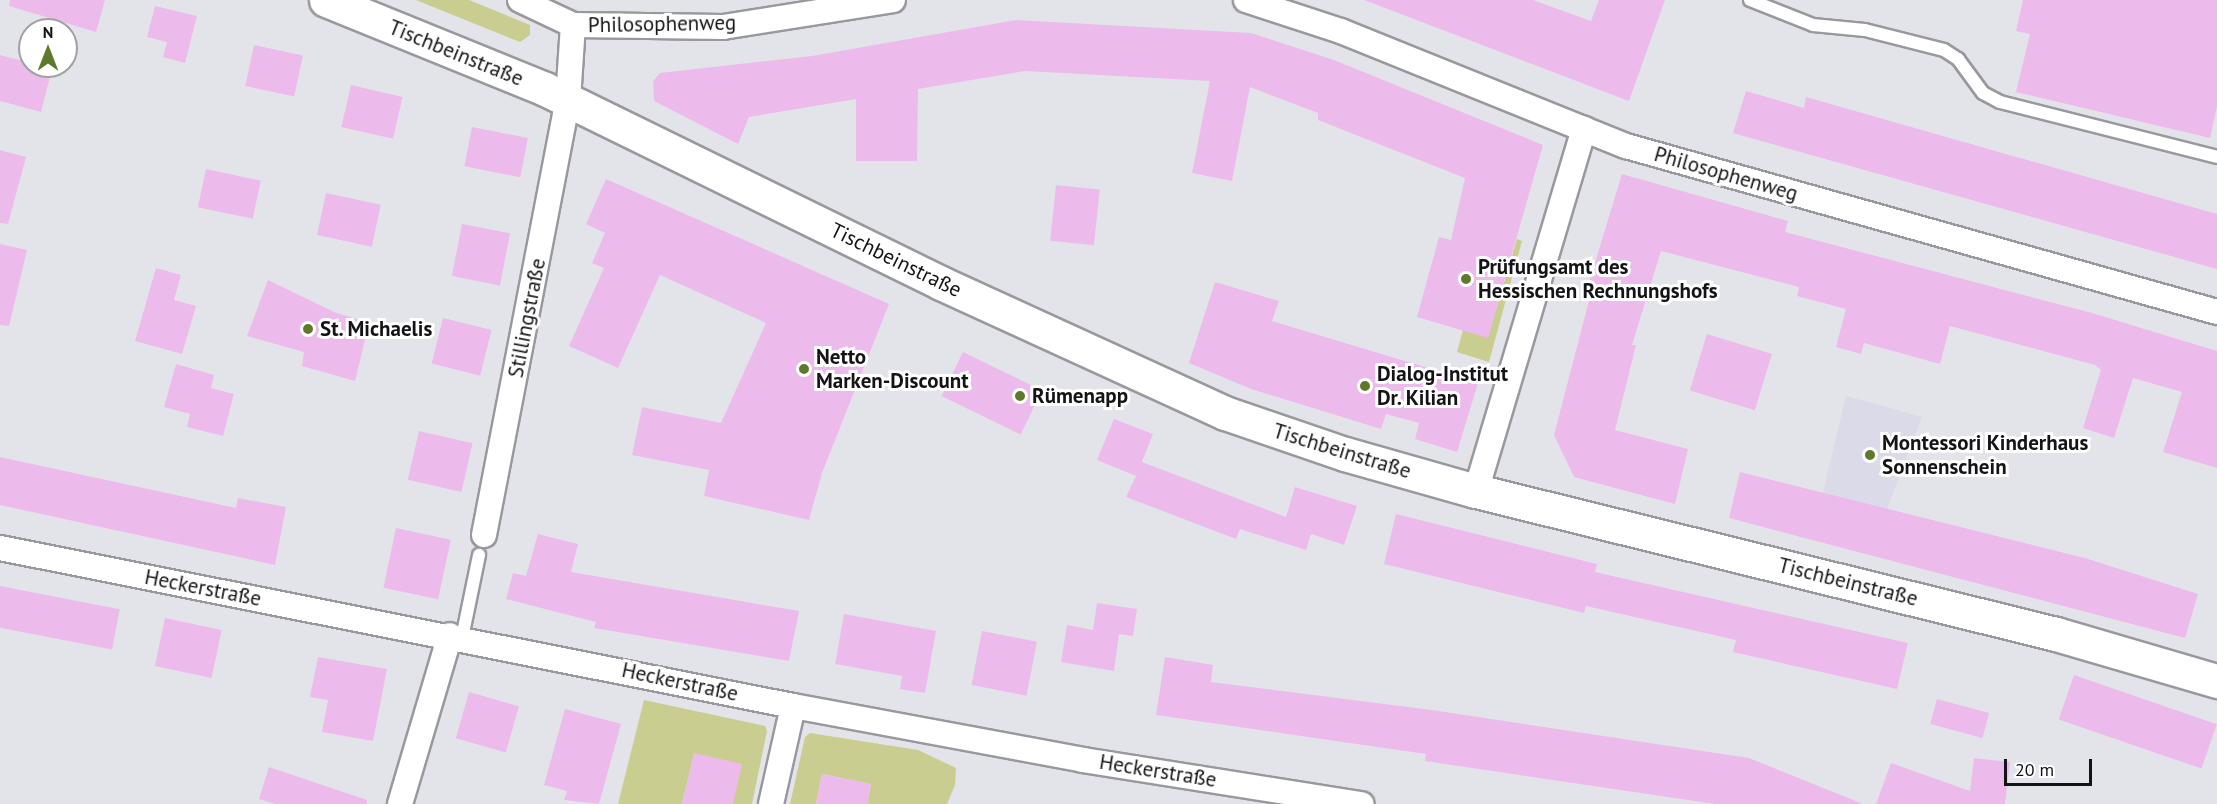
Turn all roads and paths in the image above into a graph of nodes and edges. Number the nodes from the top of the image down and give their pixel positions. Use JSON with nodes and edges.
{"nodes":[{"id":1,"x":326,"y":0,"type":"edge"},
{"id":2,"x":520,"y":0,"type":"edge"},
{"id":3,"x":893,"y":0,"type":"edge"},
{"id":4,"x":1246,"y":0,"type":"edge"},
{"id":5,"x":1750,"y":0,"type":"edge"},
{"id":6,"x":573,"y":25,"type":"junction"},
{"id":7,"x":568,"y":100,"type":"junction"},
{"id":8,"x":1584,"y":129,"type":"junction"},
{"id":9,"x":2217,"y":157,"type":"edge"},
{"id":10,"x":2217,"y":312,"type":"edge"},
{"id":11,"x":1476,"y":491,"type":"junction"},
{"id":12,"x":481,"y":545,"type":"joint"},
{"id":13,"x":0,"y":548,"type":"edge"},
{"id":14,"x":456,"y":636,"type":"junction"},
{"id":15,"x":2217,"y":681,"type":"edge"},
{"id":16,"x":793,"y":706,"type":"junction"},
{"id":17,"x":1250,"y":795,"type":"edge"},
{"id":18,"x":400,"y":804,"type":"edge"},
{"id":19,"x":771,"y":804,"type":"edge"},
{"id":20,"x":1362,"y":804,"type":"edge"}],
"edges":[{"from":1,"to":7,"type":"main road","name":"Tischbeinstraße"},
{"from":2,"to":6,"type":"street"},
{"from":3,"to":6,"type":"street","name":"Philosophenweg"},
{"from":4,"to":8,"type":"street","name":"Philosophenweg"},
{"from":5,"to":9,"type":"lane"},
{"from":6,"to":7,"type":"street","name":"Stillingstraße"},
{"from":7,"to":11,"type":"main road","name":"Tischbeinstraße"},
{"from":7,"to":12,"type":"street","name":"Stillingstraße"},
{"from":8,"to":10,"type":"street","name":"Philosophenweg"},
{"from":8,"to":11,"type":"street"},
{"from":11,"to":15,"type":"main road","name":"Tischbeinstraße"},
{"from":12,"to":14,"type":"lane","name":"Stillingstraße"},
{"from":13,"to":14,"type":"street","name":"Heckerstraße"},
{"from":14,"to":16,"type":"street","name":"Heckerstraße"},
{"from":14,"to":18,"type":"street","name":"Stillingstraße"},
{"from":16,"to":17,"type":"street","name":"Heckerstraße"},
{"from":16,"to":19,"type":"street"},
{"from":17,"to":20,"type":"street","name":"Heckerstraße"}]}
